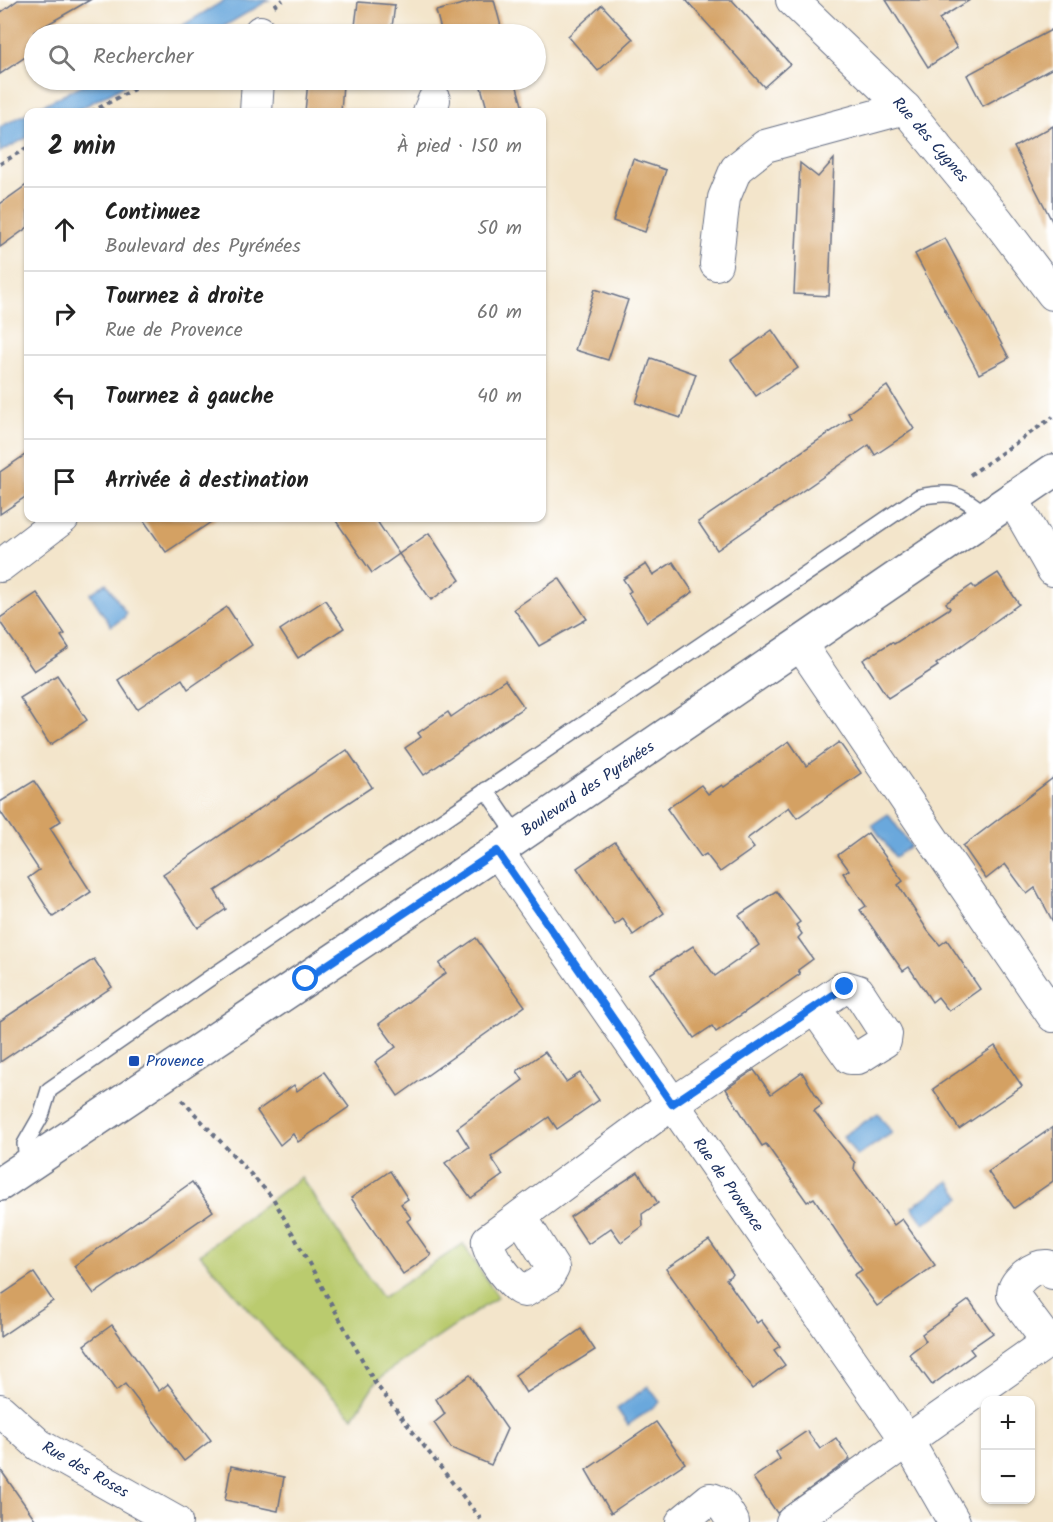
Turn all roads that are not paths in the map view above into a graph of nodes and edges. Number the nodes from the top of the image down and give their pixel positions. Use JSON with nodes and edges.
{"nodes":[{"id":1,"x":792,"y":0,"type":"edge"},
{"id":2,"x":257,"y":90,"type":"edge"},
{"id":3,"x":256,"y":108,"type":"edge"},
{"id":4,"x":905,"y":108,"type":"junction"},
{"id":5,"x":716,"y":264,"type":"dead end"},
{"id":6,"x":1053,"y":294,"type":"edge"},
{"id":7,"x":1053,"y":471,"type":"edge"},
{"id":8,"x":1001,"y":508,"type":"junction"},
{"id":9,"x":58,"y":522,"type":"edge"},
{"id":10,"x":0,"y":566,"type":"edge"},
{"id":11,"x":1053,"y":570,"type":"edge"},
{"id":12,"x":800,"y":644,"type":"junction"},
{"id":13,"x":486,"y":790,"type":"junction"},
{"id":14,"x":507,"y":844,"type":"junction"},
{"id":15,"x":814,"y":1007,"type":"dead end"},
{"id":16,"x":1053,"y":1016,"type":"edge"},
{"id":17,"x":672,"y":1104,"type":"junction"},
{"id":18,"x":28,"y":1166,"type":"junction"},
{"id":19,"x":0,"y":1184,"type":"edge"},
{"id":20,"x":521,"y":1216,"type":"dead end"},
{"id":21,"x":1053,"y":1273,"type":"edge"},
{"id":22,"x":1050,"y":1340,"type":"edge"},
{"id":23,"x":0,"y":1410,"type":"edge"},
{"id":24,"x":908,"y":1443,"type":"junction"},
{"id":25,"x":176,"y":1522,"type":"edge"},
{"id":26,"x":682,"y":1522,"type":"edge"},
{"id":27,"x":733,"y":1522,"type":"edge"},
{"id":28,"x":792,"y":1522,"type":"edge"},
{"id":29,"x":954,"y":1522,"type":"edge"}],
"edges":[{"from":1,"to":4,"type":"street","name":"Rue des Cygnes"},
{"from":2,"to":3,"type":"street"},
{"from":4,"to":5,"type":"street"},
{"from":4,"to":6,"type":"street","name":"Rue des Cygnes"},
{"from":7,"to":8,"type":"street","name":"Boulevard des Pyrénées"},
{"from":8,"to":11,"type":"street"},
{"from":8,"to":12,"type":"street","name":"Boulevard des Pyrénées"},
{"from":8,"to":13,"type":"lane"},
{"from":9,"to":10,"type":"street"},
{"from":12,"to":14,"type":"street","name":"Boulevard des Pyrénées"},
{"from":12,"to":16,"type":"street"},
{"from":13,"to":14,"type":"lane"},
{"from":13,"to":18,"type":"lane"},
{"from":14,"to":17,"type":"street","name":"Rue de Provence"},
{"from":14,"to":18,"type":"street","name":"Boulevard des Pyrénées"},
{"from":15,"to":17,"type":"street"},
{"from":17,"to":20,"type":"street"},
{"from":17,"to":24,"type":"street","name":"Rue de Provence"},
{"from":18,"to":19,"type":"street","name":"Boulevard des Pyrénées"},
{"from":21,"to":22,"type":"street"},
{"from":22,"to":24,"type":"street"},
{"from":23,"to":25,"type":"street","name":"Rue des Roses"},
{"from":24,"to":28,"type":"street"},
{"from":24,"to":29,"type":"street","name":"Rue de Provence"},
{"from":26,"to":27,"type":"street"}]}
